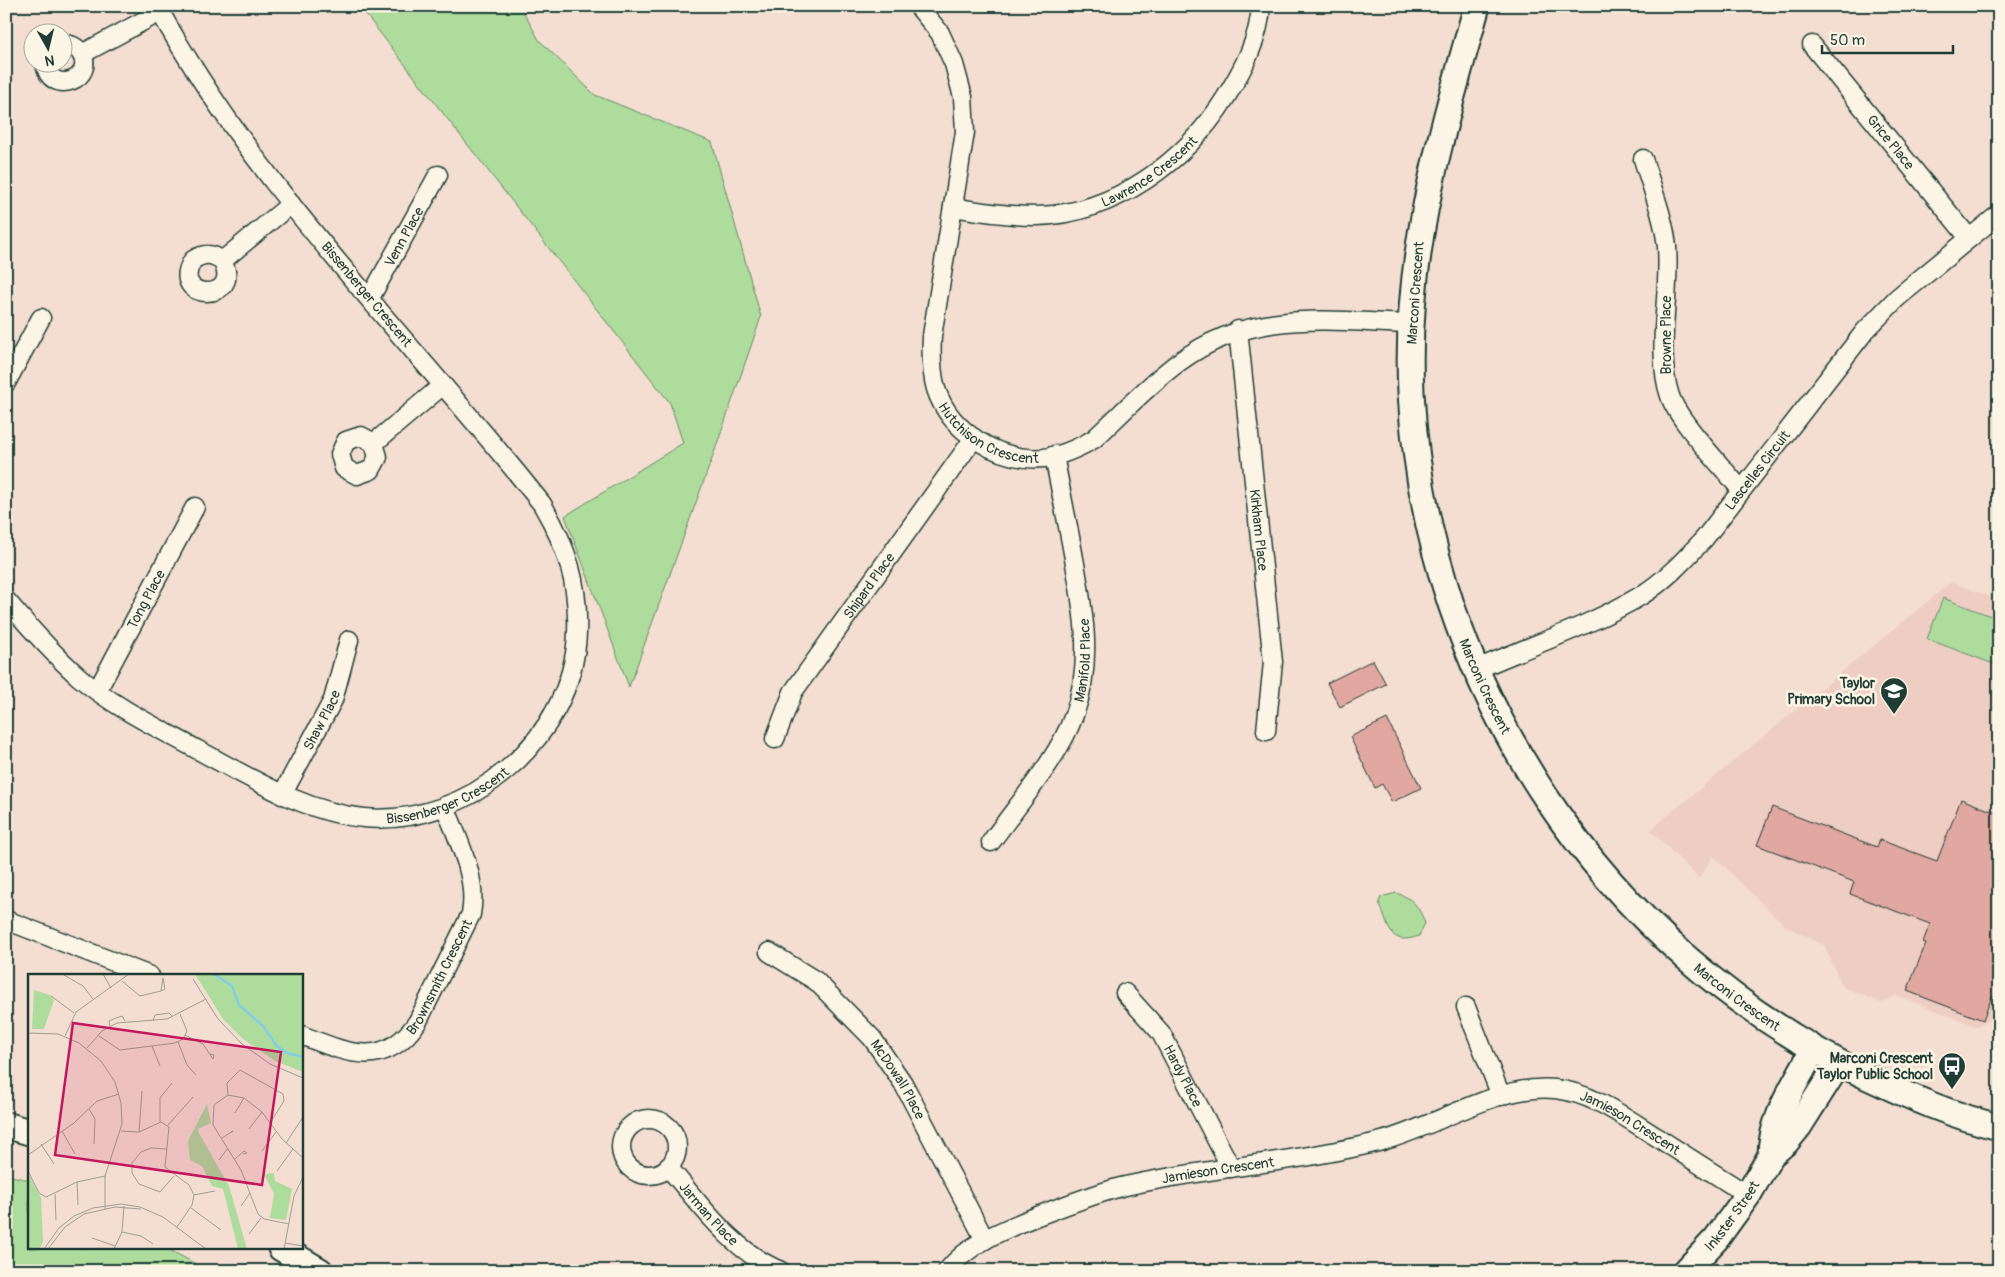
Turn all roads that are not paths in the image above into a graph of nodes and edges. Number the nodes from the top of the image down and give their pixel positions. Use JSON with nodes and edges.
{"nodes":[{"id":1,"x":918,"y":6,"type":"edge"},
{"id":2,"x":1261,"y":6,"type":"edge"},
{"id":3,"x":1477,"y":6,"type":"edge"},
{"id":4,"x":159,"y":9,"type":"edge"},
{"id":5,"x":72,"y":45,"type":"edge"},
{"id":6,"x":1812,"y":45,"type":"dead end"},
{"id":7,"x":82,"y":54,"type":"junction"},
{"id":8,"x":48,"y":72,"type":"edge"},
{"id":9,"x":1644,"y":159,"type":"dead end"},
{"id":10,"x":438,"y":175,"type":"dead end"},
{"id":11,"x":291,"y":204,"type":"junction"},
{"id":12,"x":954,"y":208,"type":"junction"},
{"id":13,"x":1999,"y":214,"type":"edge"},
{"id":14,"x":1969,"y":238,"type":"junction"},
{"id":15,"x":222,"y":261,"type":"dead end"},
{"id":16,"x":370,"y":298,"type":"junction"},
{"id":17,"x":41,"y":318,"type":"dead end"},
{"id":18,"x":1411,"y":324,"type":"junction"},
{"id":19,"x":1238,"y":330,"type":"junction"},
{"id":20,"x":6,"y":383,"type":"edge"},
{"id":21,"x":443,"y":385,"type":"junction"},
{"id":22,"x":974,"y":438,"type":"junction"},
{"id":23,"x":374,"y":443,"type":"dead end"},
{"id":24,"x":1054,"y":456,"type":"junction"},
{"id":25,"x":1741,"y":490,"type":"junction"},
{"id":26,"x":195,"y":507,"type":"dead end"},
{"id":27,"x":6,"y":600,"type":"edge"},
{"id":28,"x":350,"y":640,"type":"dead end"},
{"id":29,"x":1475,"y":670,"type":"junction"},
{"id":30,"x":97,"y":691,"type":"junction"},
{"id":31,"x":1266,"y":730,"type":"dead end"},
{"id":32,"x":775,"y":739,"type":"dead end"},
{"id":33,"x":282,"y":795,"type":"junction"},
{"id":34,"x":445,"y":806,"type":"junction"},
{"id":35,"x":991,"y":842,"type":"dead end"},
{"id":36,"x":6,"y":920,"type":"edge"},
{"id":37,"x":769,"y":952,"type":"dead end"},
{"id":38,"x":145,"y":974,"type":"edge"},
{"id":39,"x":1125,"y":993,"type":"dead end"},
{"id":40,"x":1466,"y":1007,"type":"dead end"},
{"id":41,"x":302,"y":1035,"type":"edge"},
{"id":42,"x":1813,"y":1050,"type":"junction"},
{"id":43,"x":1839,"y":1063,"type":"junction"},
{"id":44,"x":1501,"y":1096,"type":"junction"},
{"id":45,"x":6,"y":1125,"type":"edge"},
{"id":46,"x":1999,"y":1127,"type":"edge"},
{"id":47,"x":28,"y":1132,"type":"edge"},
{"id":48,"x":1771,"y":1155,"type":"junction"},
{"id":49,"x":668,"y":1167,"type":"dead end"},
{"id":50,"x":1231,"y":1168,"type":"junction"},
{"id":51,"x":1748,"y":1195,"type":"junction"},
{"id":52,"x":984,"y":1240,"type":"junction"},
{"id":53,"x":284,"y":1250,"type":"edge"},
{"id":54,"x":320,"y":1271,"type":"edge"},
{"id":55,"x":782,"y":1271,"type":"edge"},
{"id":56,"x":947,"y":1271,"type":"edge"},
{"id":57,"x":1686,"y":1271,"type":"edge"}],
"edges":[{"from":1,"to":12,"type":"street","name":"Hutchison Crescent"},
{"from":2,"to":12,"type":"street","name":"Lawrence Crescent"},
{"from":3,"to":18,"type":"street","name":"Marconi Crescent"},
{"from":4,"to":7,"type":"street","name":"Bissenberger Crescent"},
{"from":4,"to":11,"type":"street","name":"Bissenberger Crescent"},
{"from":5,"to":7,"type":"street"},
{"from":6,"to":14,"type":"street","name":"Grice Place"},
{"from":7,"to":8,"type":"street"},
{"from":9,"to":25,"type":"street","name":"Browne Place"},
{"from":10,"to":16,"type":"street","name":"Venn Place"},
{"from":11,"to":15,"type":"street"},
{"from":11,"to":16,"type":"street","name":"Bissenberger Crescent"},
{"from":12,"to":22,"type":"street","name":"Hutchison Crescent"},
{"from":13,"to":14,"type":"street","name":"Lascelles Circuit"},
{"from":14,"to":25,"type":"street","name":"Lascelles Circuit"},
{"from":16,"to":21,"type":"street","name":"Bissenberger Crescent"},
{"from":17,"to":20,"type":"street"},
{"from":18,"to":19,"type":"street","name":"Hutchison Crescent"},
{"from":18,"to":29,"type":"street","name":"Marconi Crescent"},
{"from":19,"to":24,"type":"street","name":"Hutchison Crescent"},
{"from":19,"to":31,"type":"street","name":"Kirkham Place"},
{"from":21,"to":23,"type":"street"},
{"from":21,"to":34,"type":"street","name":"Bissenberger Crescent"},
{"from":22,"to":24,"type":"street","name":"Hutchison Crescent"},
{"from":22,"to":32,"type":"street","name":"Shipard Place"},
{"from":24,"to":35,"type":"street","name":"Manifold Place"},
{"from":25,"to":29,"type":"street","name":"Lascelles Circuit"},
{"from":26,"to":30,"type":"street","name":"Tong Place"},
{"from":27,"to":30,"type":"street","name":"Bissenberger Crescent"},
{"from":28,"to":33,"type":"street","name":"Shaw Place"},
{"from":29,"to":42,"type":"street","name":"Marconi Crescent"},
{"from":30,"to":33,"type":"street","name":"Bissenberger Crescent"},
{"from":33,"to":34,"type":"street","name":"Bissenberger Crescent"},
{"from":34,"to":41,"type":"street","name":"Brownsmith Crescent"},
{"from":36,"to":38,"type":"street"},
{"from":37,"to":52,"type":"street","name":"McDowall Place"},
{"from":39,"to":50,"type":"street","name":"Hardy Place"},
{"from":40,"to":44,"type":"street"},
{"from":42,"to":43,"type":"street","name":"Marconi Crescent"},
{"from":42,"to":48,"type":"street","name":"Inkster Street"},
{"from":43,"to":46,"type":"street","name":"Marconi Crescent"},
{"from":43,"to":48,"type":"street","name":"Inkster Street"},
{"from":44,"to":50,"type":"street","name":"Jamieson Crescent"},
{"from":44,"to":51,"type":"street","name":"Jamieson Crescent"},
{"from":45,"to":47,"type":"street"},
{"from":48,"to":51,"type":"street","name":"Inkster Street"},
{"from":49,"to":55,"type":"street","name":"Jarman Place"},
{"from":50,"to":52,"type":"street","name":"Jamieson Crescent"},
{"from":51,"to":57,"type":"street","name":"Inkster Street"},
{"from":52,"to":56,"type":"street","name":"Jamieson Crescent"},
{"from":53,"to":54,"type":"street"}]}
